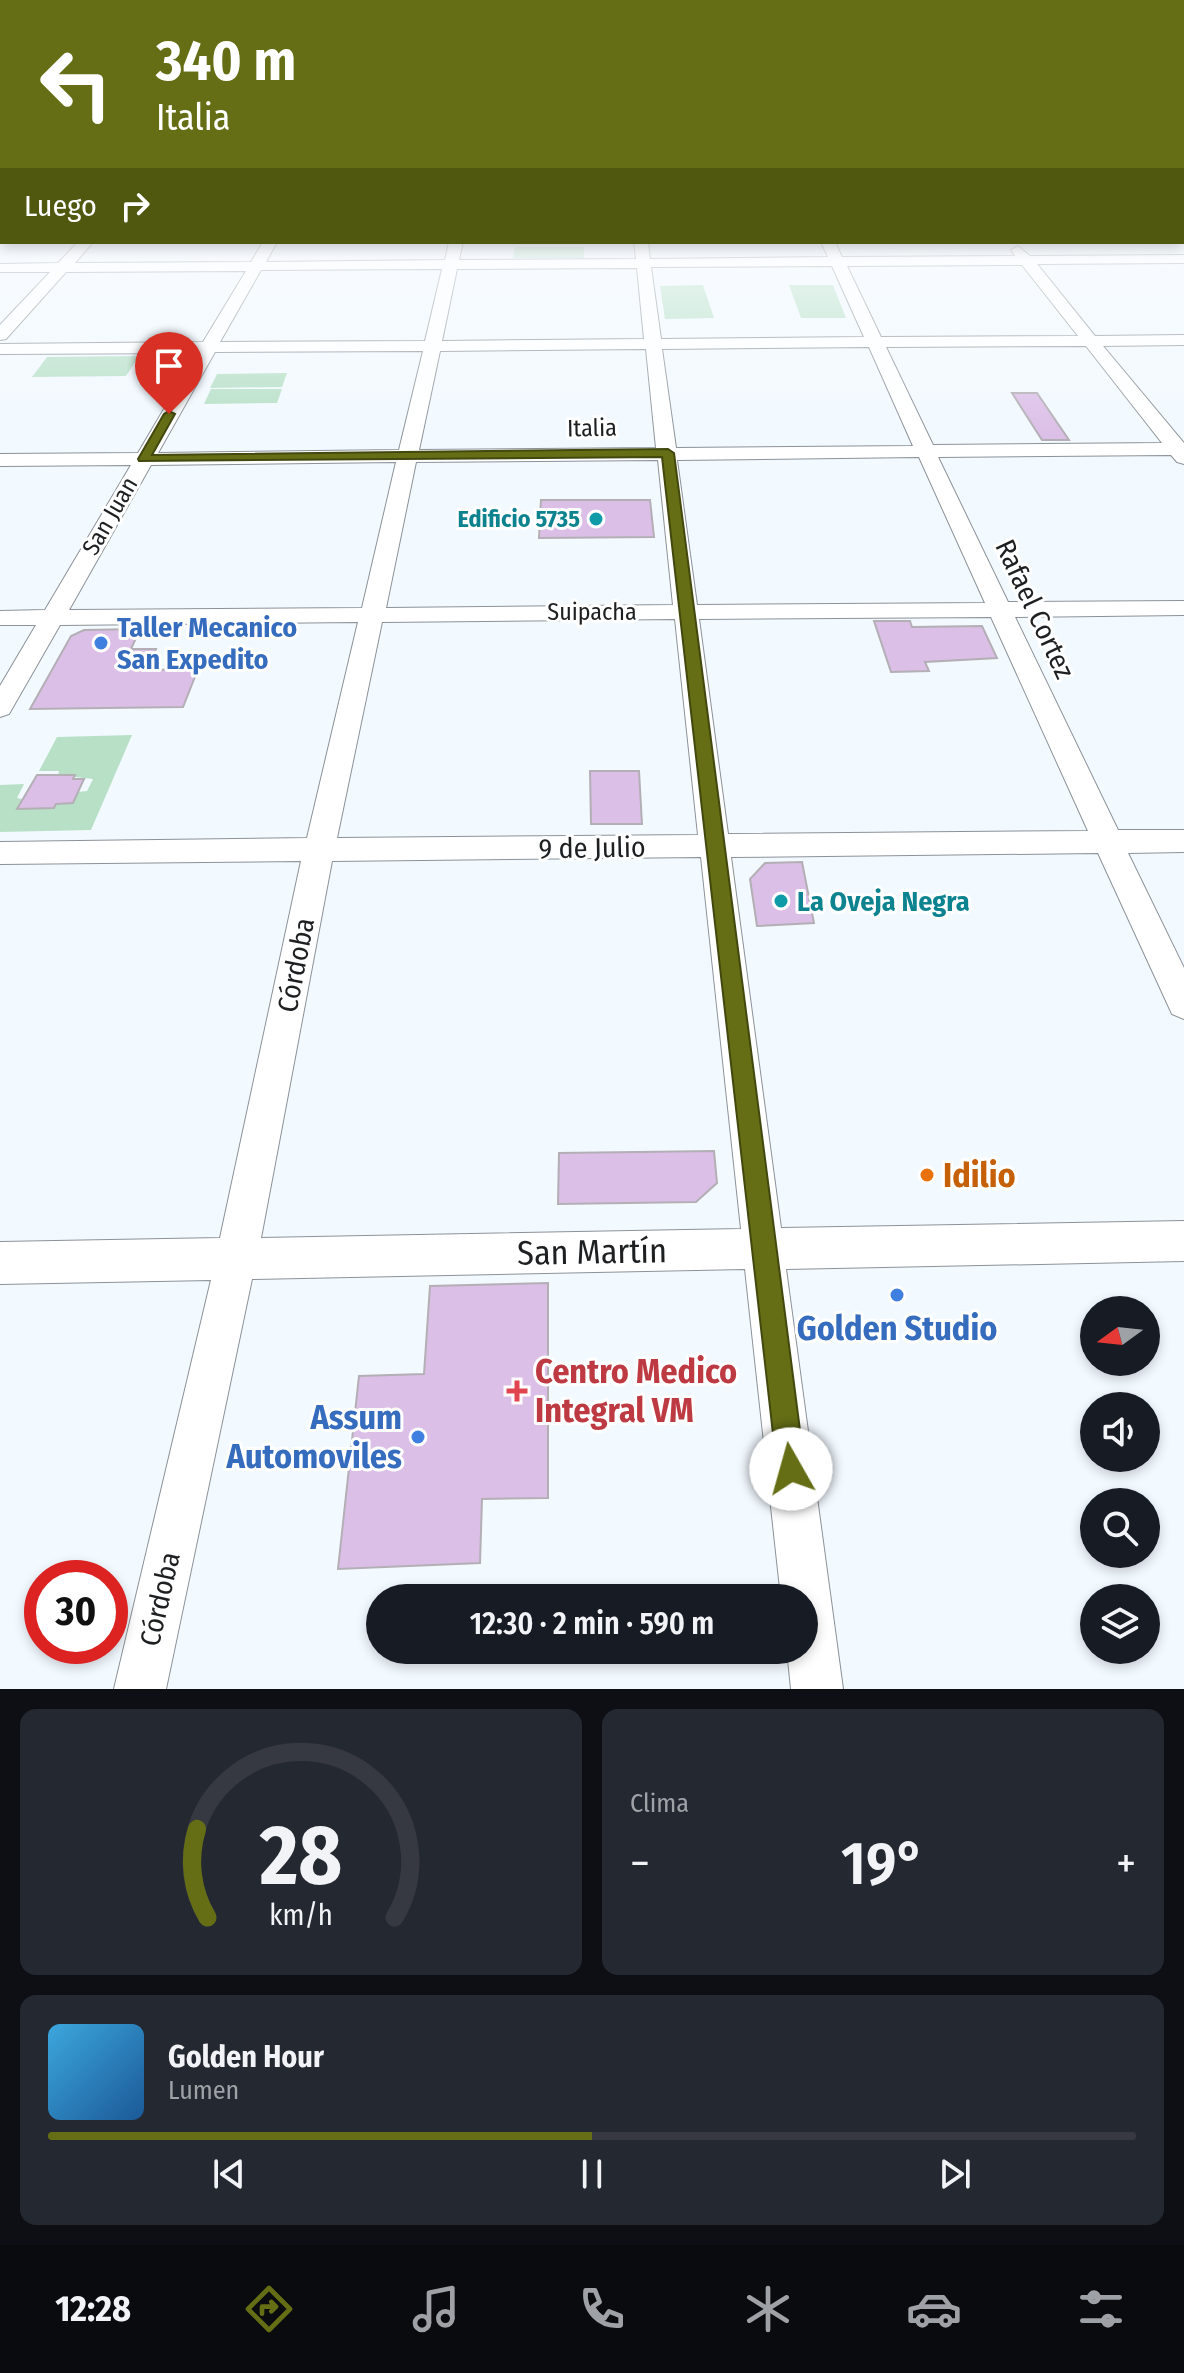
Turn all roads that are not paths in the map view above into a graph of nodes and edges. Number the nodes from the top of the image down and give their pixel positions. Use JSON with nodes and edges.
{"nodes":[{"id":1,"x":52,"y":278,"type":"edge"},
{"id":2,"x":248,"y":278,"type":"edge"},
{"id":3,"x":448,"y":278,"type":"edge"},
{"id":4,"x":645,"y":278,"type":"edge"},
{"id":5,"x":844,"y":278,"type":"edge"},
{"id":6,"x":1040,"y":278,"type":"edge"},
{"id":7,"x":0,"y":335,"type":"edge"},
{"id":8,"x":1090,"y":340,"type":"junction"},
{"id":9,"x":1184,"y":340,"type":"edge"},
{"id":10,"x":875,"y":341,"type":"junction"},
{"id":11,"x":651,"y":342,"type":"junction"},
{"id":12,"x":435,"y":346,"type":"junction"},
{"id":13,"x":208,"y":347,"type":"junction"},
{"id":14,"x":0,"y":349,"type":"edge"},
{"id":15,"x":928,"y":452,"type":"junction"},
{"id":16,"x":1182,"y":452,"type":"edge"},
{"id":17,"x":668,"y":453,"type":"junction"},
{"id":18,"x":410,"y":456,"type":"junction"},
{"id":19,"x":144,"y":459,"type":"junction"},
{"id":20,"x":0,"y":460,"type":"edge"},
{"id":21,"x":1184,"y":608,"type":"edge"},
{"id":22,"x":1001,"y":609,"type":"junction"},
{"id":23,"x":688,"y":611,"type":"junction"},
{"id":24,"x":374,"y":614,"type":"junction"},
{"id":25,"x":51,"y":617,"type":"junction"},
{"id":26,"x":0,"y":618,"type":"edge"},
{"id":27,"x":0,"y":708,"type":"edge"},
{"id":28,"x":1184,"y":841,"type":"edge"},
{"id":29,"x":1111,"y":842,"type":"junction"},
{"id":30,"x":715,"y":847,"type":"junction"},
{"id":31,"x":319,"y":850,"type":"junction"},
{"id":32,"x":0,"y":853,"type":"edge"},
{"id":33,"x":1184,"y":1004,"type":"edge"},
{"id":34,"x":1184,"y":1241,"type":"edge"},
{"id":35,"x":764,"y":1249,"type":"junction"},
{"id":36,"x":236,"y":1259,"type":"junction"},
{"id":37,"x":0,"y":1263,"type":"edge"},
{"id":38,"x":140,"y":1689,"type":"edge"},
{"id":39,"x":817,"y":1689,"type":"edge"}],
"edges":[{"from":1,"to":7,"type":"street"},
{"from":2,"to":13,"type":"street","name":"San Juan"},
{"from":3,"to":12,"type":"street","name":"Córdoba"},
{"from":4,"to":11,"type":"street"},
{"from":5,"to":10,"type":"street","name":"Rafael Cortez"},
{"from":6,"to":8,"type":"street"},
{"from":8,"to":9,"type":"street"},
{"from":8,"to":10,"type":"street"},
{"from":8,"to":16,"type":"street"},
{"from":10,"to":11,"type":"street"},
{"from":10,"to":15,"type":"street","name":"Rafael Cortez"},
{"from":11,"to":12,"type":"street"},
{"from":11,"to":17,"type":"street"},
{"from":12,"to":13,"type":"street"},
{"from":12,"to":18,"type":"street","name":"Córdoba"},
{"from":13,"to":14,"type":"street"},
{"from":13,"to":19,"type":"street","name":"San Juan"},
{"from":15,"to":16,"type":"street","name":"Italia"},
{"from":15,"to":17,"type":"street","name":"Italia"},
{"from":15,"to":22,"type":"street","name":"Rafael Cortez"},
{"from":17,"to":18,"type":"street","name":"Italia"},
{"from":17,"to":23,"type":"street"},
{"from":18,"to":19,"type":"street","name":"Italia"},
{"from":18,"to":24,"type":"street","name":"Córdoba"},
{"from":19,"to":20,"type":"street","name":"Italia"},
{"from":19,"to":25,"type":"street","name":"San Juan"},
{"from":21,"to":22,"type":"street","name":"Suipacha"},
{"from":22,"to":23,"type":"street","name":"Suipacha"},
{"from":22,"to":29,"type":"street","name":"Rafael Cortez"},
{"from":23,"to":24,"type":"street","name":"Suipacha"},
{"from":23,"to":30,"type":"street"},
{"from":24,"to":25,"type":"street","name":"Suipacha"},
{"from":24,"to":31,"type":"street","name":"Córdoba"},
{"from":25,"to":26,"type":"street","name":"Suipacha"},
{"from":25,"to":27,"type":"street","name":"San Juan"},
{"from":28,"to":29,"type":"street","name":"9 de Julio"},
{"from":29,"to":30,"type":"street","name":"9 de Julio"},
{"from":29,"to":33,"type":"street","name":"Rafael Cortez"},
{"from":30,"to":31,"type":"street","name":"9 de Julio"},
{"from":30,"to":35,"type":"street"},
{"from":31,"to":32,"type":"street","name":"9 de Julio"},
{"from":31,"to":36,"type":"street","name":"Córdoba"},
{"from":34,"to":35,"type":"street","name":"San Martín"},
{"from":35,"to":36,"type":"street","name":"San Martín"},
{"from":35,"to":39,"type":"street"},
{"from":36,"to":37,"type":"street","name":"San Martín"},
{"from":36,"to":38,"type":"street","name":"Córdoba"}]}
